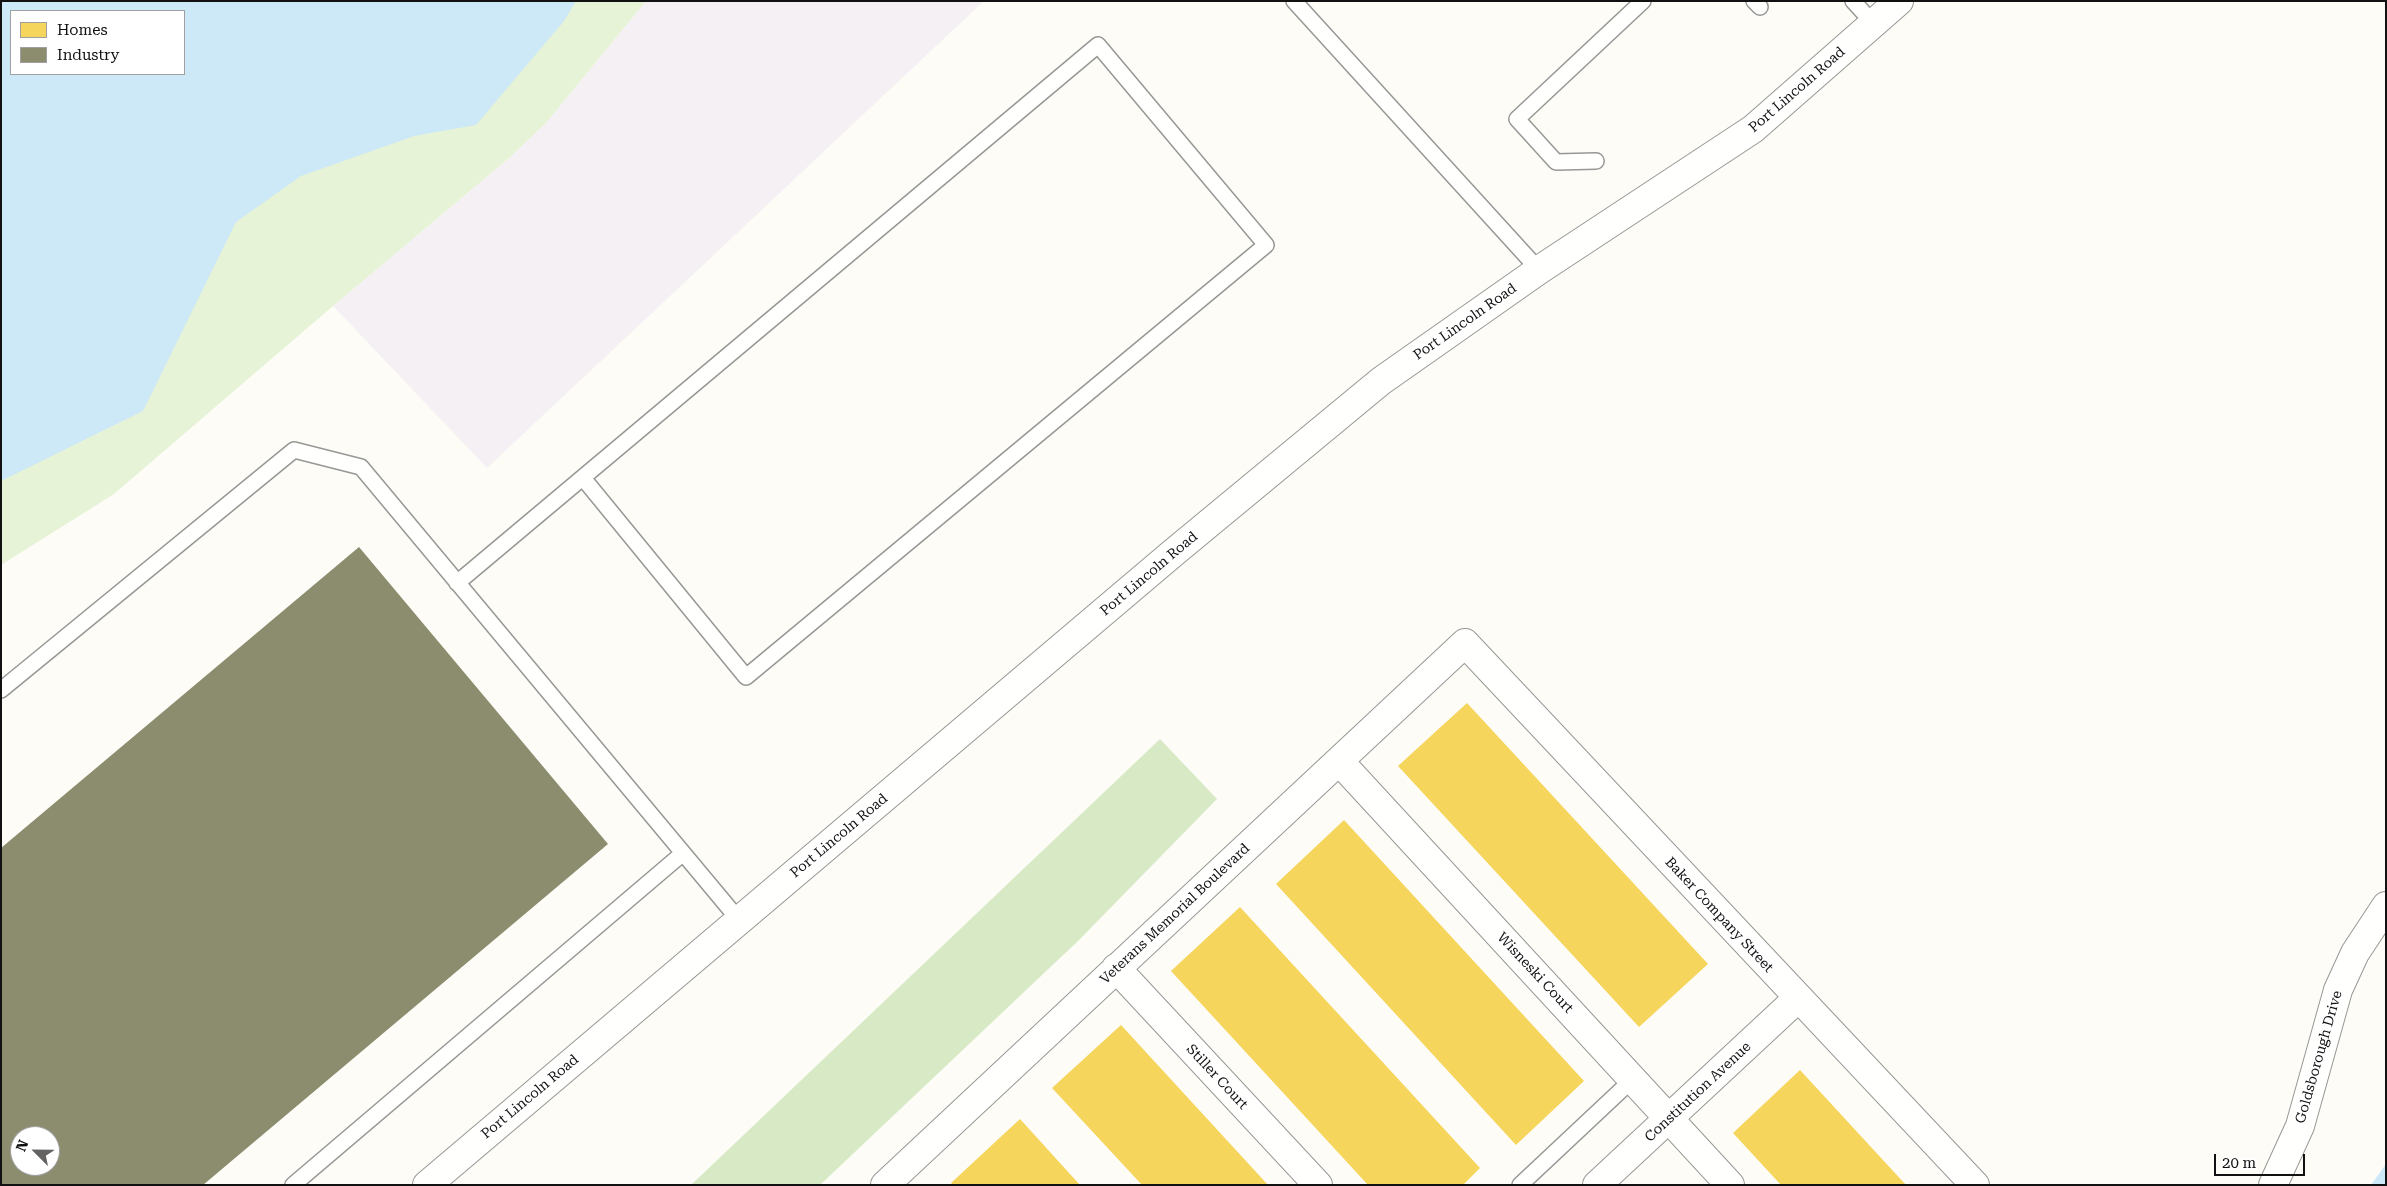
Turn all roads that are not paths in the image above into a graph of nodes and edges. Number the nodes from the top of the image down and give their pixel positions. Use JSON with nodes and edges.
{"nodes":[{"id":1,"x":1294,"y":1,"type":"edge"},
{"id":2,"x":1643,"y":1,"type":"edge"},
{"id":3,"x":1853,"y":1,"type":"edge"},
{"id":4,"x":1899,"y":1,"type":"edge"},
{"id":5,"x":1874,"y":24,"type":"junction"},
{"id":6,"x":1596,"y":161,"type":"dead end"},
{"id":7,"x":1539,"y":270,"type":"junction"},
{"id":8,"x":583,"y":478,"type":"junction"},
{"id":9,"x":457,"y":583,"type":"junction"},
{"id":10,"x":1465,"y":643,"type":"joint"},
{"id":11,"x":1,"y":690,"type":"edge"},
{"id":12,"x":1339,"y":761,"type":"junction"},
{"id":13,"x":682,"y":854,"type":"junction"},
{"id":14,"x":2386,"y":906,"type":"edge"},
{"id":15,"x":739,"y":920,"type":"junction"},
{"id":16,"x":1116,"y":968,"type":"junction"},
{"id":17,"x":1798,"y":998,"type":"junction"},
{"id":18,"x":1633,"y":1079,"type":"junction"},
{"id":19,"x":1669,"y":1118,"type":"junction"},
{"id":20,"x":898,"y":1180,"type":"edge"},
{"id":21,"x":293,"y":1185,"type":"edge"},
{"id":22,"x":426,"y":1185,"type":"edge"},
{"id":23,"x":1318,"y":1185,"type":"edge"},
{"id":24,"x":1520,"y":1185,"type":"edge"},
{"id":25,"x":1597,"y":1185,"type":"edge"},
{"id":26,"x":1730,"y":1185,"type":"edge"},
{"id":27,"x":1975,"y":1185,"type":"edge"},
{"id":28,"x":2273,"y":1185,"type":"edge"}],
"edges":[{"from":1,"to":7,"type":"lane"},
{"from":2,"to":6,"type":"lane"},
{"from":3,"to":5,"type":"lane"},
{"from":4,"to":5,"type":"street","name":"Port Lincoln Road"},
{"from":5,"to":7,"type":"street","name":"Port Lincoln Road"},
{"from":7,"to":15,"type":"street","name":"Port Lincoln Road"},
{"from":8,"to":8,"type":"lane"},
{"from":8,"to":9,"type":"lane"},
{"from":9,"to":11,"type":"lane"},
{"from":9,"to":13,"type":"lane"},
{"from":10,"to":12,"type":"street","name":"Veterans Memorial Boulevard"},
{"from":10,"to":17,"type":"street","name":"Baker Company Street"},
{"from":12,"to":16,"type":"street","name":"Veterans Memorial Boulevard"},
{"from":12,"to":18,"type":"street","name":"Wisneski Court"},
{"from":13,"to":15,"type":"lane"},
{"from":13,"to":21,"type":"lane"},
{"from":14,"to":28,"type":"street","name":"Goldsborough Drive"},
{"from":15,"to":22,"type":"street","name":"Port Lincoln Road"},
{"from":16,"to":20,"type":"street","name":"Veterans Memorial Boulevard"},
{"from":16,"to":23,"type":"street","name":"Stiller Court"},
{"from":17,"to":19,"type":"street","name":"Constitution Avenue"},
{"from":17,"to":27,"type":"street","name":"Baker Company Street"},
{"from":18,"to":19,"type":"street","name":"Wisneski Court"},
{"from":18,"to":24,"type":"lane"},
{"from":19,"to":25,"type":"street","name":"Constitution Avenue"},
{"from":19,"to":26,"type":"street","name":"Wisneski Court"}]}
